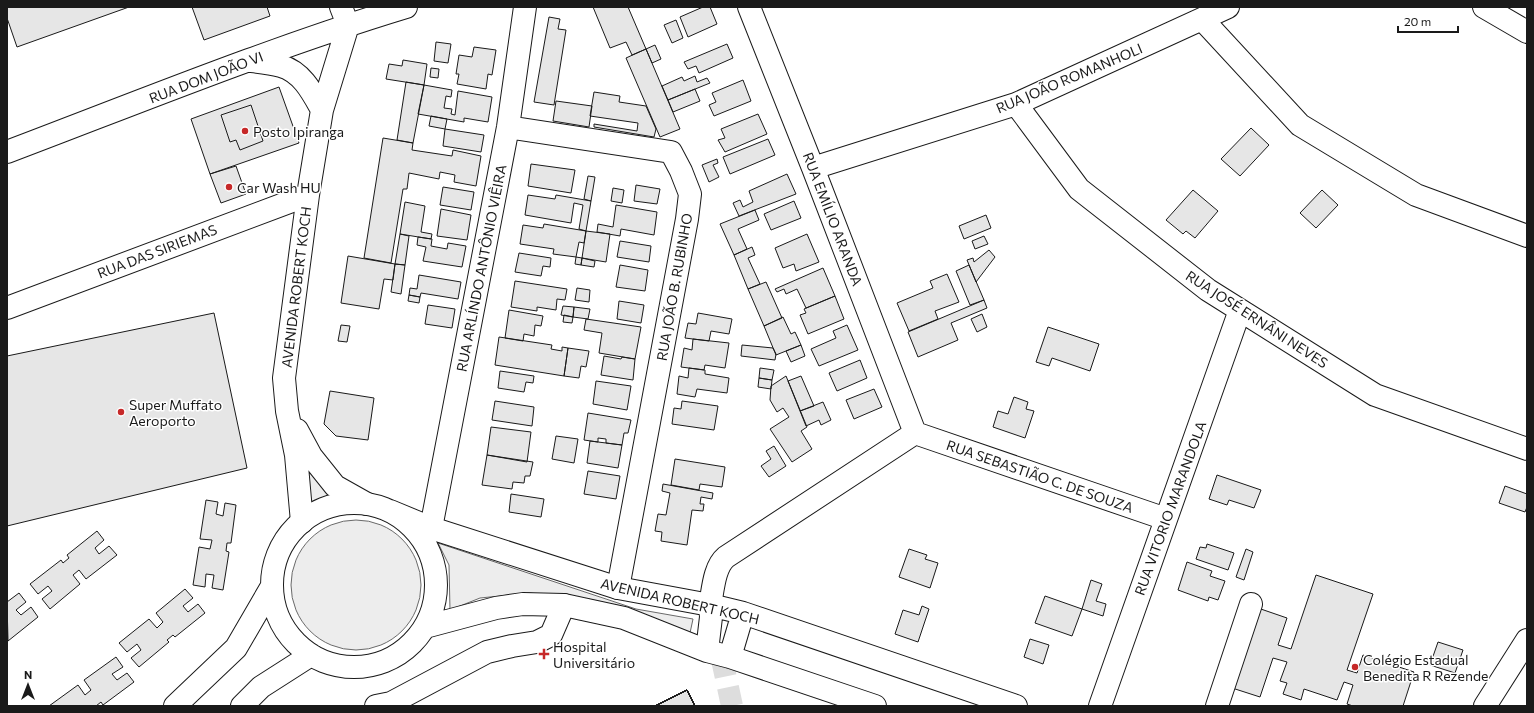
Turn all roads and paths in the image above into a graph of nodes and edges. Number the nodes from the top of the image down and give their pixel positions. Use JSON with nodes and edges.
{"nodes":[{"id":1,"x":406,"y":7,"type":"edge"},
{"id":2,"x":525,"y":7,"type":"edge"},
{"id":3,"x":749,"y":7,"type":"edge"},
{"id":4,"x":1228,"y":7,"type":"edge"},
{"id":5,"x":1484,"y":7,"type":"edge"},
{"id":6,"x":344,"y":16,"type":"edge"},
{"id":7,"x":1202,"y":19,"type":"junction"},
{"id":8,"x":1527,"y":32,"type":"edge"},
{"id":9,"x":249,"y":60,"type":"junction"},
{"id":10,"x":1016,"y":104,"type":"junction"},
{"id":11,"x":322,"y":110,"type":"junction"},
{"id":12,"x":508,"y":127,"type":"junction"},
{"id":13,"x":7,"y":152,"type":"edge"},
{"id":14,"x":813,"y":168,"type":"junction"},
{"id":15,"x":308,"y":195,"type":"junction"},
{"id":16,"x":1527,"y":236,"type":"edge"},
{"id":17,"x":7,"y":308,"type":"edge"},
{"id":18,"x":1240,"y":310,"type":"junction"},
{"id":19,"x":287,"y":411,"type":"junction"},
{"id":20,"x":915,"y":433,"type":"junction"},
{"id":21,"x":1527,"y":449,"type":"edge"},
{"id":22,"x":367,"y":504,"type":"junction"},
{"id":23,"x":390,"y":511,"type":"junction"},
{"id":24,"x":1166,"y":519,"type":"junction"},
{"id":25,"x":302,"y":522,"type":"junction"},
{"id":26,"x":431,"y":528,"type":"junction"},
{"id":27,"x":272,"y":586,"type":"junction"},
{"id":28,"x":618,"y":588,"type":"junction"},
{"id":29,"x":1251,"y":604,"type":"dead end"},
{"id":30,"x":564,"y":605,"type":"junction"},
{"id":31,"x":710,"y":605,"type":"junction"},
{"id":32,"x":743,"y":613,"type":"junction"},
{"id":33,"x":425,"y":627,"type":"junction"},
{"id":34,"x":1527,"y":640,"type":"edge"},
{"id":35,"x":706,"y":651,"type":"junction"},
{"id":36,"x":311,"y":655,"type":"junction"},
{"id":37,"x":730,"y":657,"type":"junction"},
{"id":38,"x":1521,"y":661,"type":"edge"},
{"id":39,"x":175,"y":706,"type":"edge"},
{"id":40,"x":242,"y":706,"type":"edge"},
{"id":41,"x":376,"y":706,"type":"edge"},
{"id":42,"x":875,"y":706,"type":"edge"},
{"id":43,"x":1016,"y":706,"type":"edge"},
{"id":44,"x":1100,"y":706,"type":"edge"},
{"id":45,"x":1217,"y":706,"type":"edge"},
{"id":46,"x":1485,"y":706,"type":"edge"}],
"edges":[{"from":1,"to":6,"type":"street","name":"RUA DOM JOÃO VI"},
{"from":2,"to":12,"type":"street","name":"RUA ARLÍNDO ANTÔNIO VIÊIRA"},
{"from":3,"to":14,"type":"street","name":"RUA EMÍLIO ARANDA"},
{"from":4,"to":7,"type":"street","name":"RUA JOÃO ROMANHOLI"},
{"from":5,"to":8,"type":"street"},
{"from":6,"to":9,"type":"street","name":"RUA DOM JOÃO VI"},
{"from":6,"to":11,"type":"street","name":"AVENIDA ROBERT KOCH"},
{"from":7,"to":10,"type":"street","name":"RUA JOÃO ROMANHOLI"},
{"from":7,"to":16,"type":"street"},
{"from":9,"to":11,"type":"street"},
{"from":9,"to":13,"type":"street","name":"RUA DOM JOÃO VI"},
{"from":10,"to":14,"type":"street","name":"RUA JOÃO ROMANHOLI"},
{"from":10,"to":18,"type":"street","name":"RUA JOSÉ ERNÂNI NEVES"},
{"from":11,"to":15,"type":"street","name":"AVENIDA ROBERT KOCH"},
{"from":12,"to":26,"type":"street","name":"RUA ARLÍNDO ANTÔNIO VIÊIRA"},
{"from":12,"to":28,"type":"street","name":"RUA JOÃO B. RUBINHO"},
{"from":14,"to":20,"type":"street","name":"RUA EMÍLIO ARANDA"},
{"from":15,"to":17,"type":"street","name":"RUA DAS SIRIEMAS"},
{"from":15,"to":19,"type":"street","name":"AVENIDA ROBERT KOCH"},
{"from":18,"to":21,"type":"street","name":"RUA JOSÉ ERNÂNI NEVES"},
{"from":18,"to":24,"type":"street","name":"RUA VITORIO MARANDOLA"},
{"from":19,"to":22,"type":"street","name":"AVENIDA ROBERT KOCH"},
{"from":19,"to":25,"type":"street","name":"AVENIDA ROBERT KOCH"},
{"from":20,"to":24,"type":"street","name":"RUA SEBASTIÃO C. DE SOUZA"},
{"from":20,"to":31,"type":"street"},
{"from":22,"to":23,"type":"street"},
{"from":22,"to":25,"type":"street"},
{"from":23,"to":26,"type":"street","name":"AVENIDA ROBERT KOCH"},
{"from":23,"to":33,"type":"street"},
{"from":24,"to":44,"type":"street","name":"RUA VITORIO MARANDOLA"},
{"from":25,"to":27,"type":"street"},
{"from":26,"to":28,"type":"street","name":"AVENIDA ROBERT KOCH"},
{"from":27,"to":36,"type":"street"},
{"from":27,"to":39,"type":"street"},
{"from":28,"to":31,"type":"street","name":"AVENIDA ROBERT KOCH"},
{"from":29,"to":45,"type":"street"},
{"from":30,"to":33,"type":"street","name":"AVENIDA ROBERT KOCH"},
{"from":30,"to":35,"type":"street","name":"AVENIDA ROBERT KOCH"},
{"from":30,"to":41,"type":"street"},
{"from":31,"to":32,"type":"street","name":"AVENIDA ROBERT KOCH"},
{"from":31,"to":35,"type":"street"},
{"from":32,"to":37,"type":"street"},
{"from":32,"to":43,"type":"street","name":"AVENIDA ROBERT KOCH"},
{"from":33,"to":36,"type":"street"},
{"from":34,"to":38,"type":"street"},
{"from":35,"to":37,"type":"street","name":"AVENIDA ROBERT KOCH"},
{"from":36,"to":40,"type":"street"},
{"from":37,"to":42,"type":"street","name":"AVENIDA ROBERT KOCH"},
{"from":38,"to":46,"type":"street"}]}
